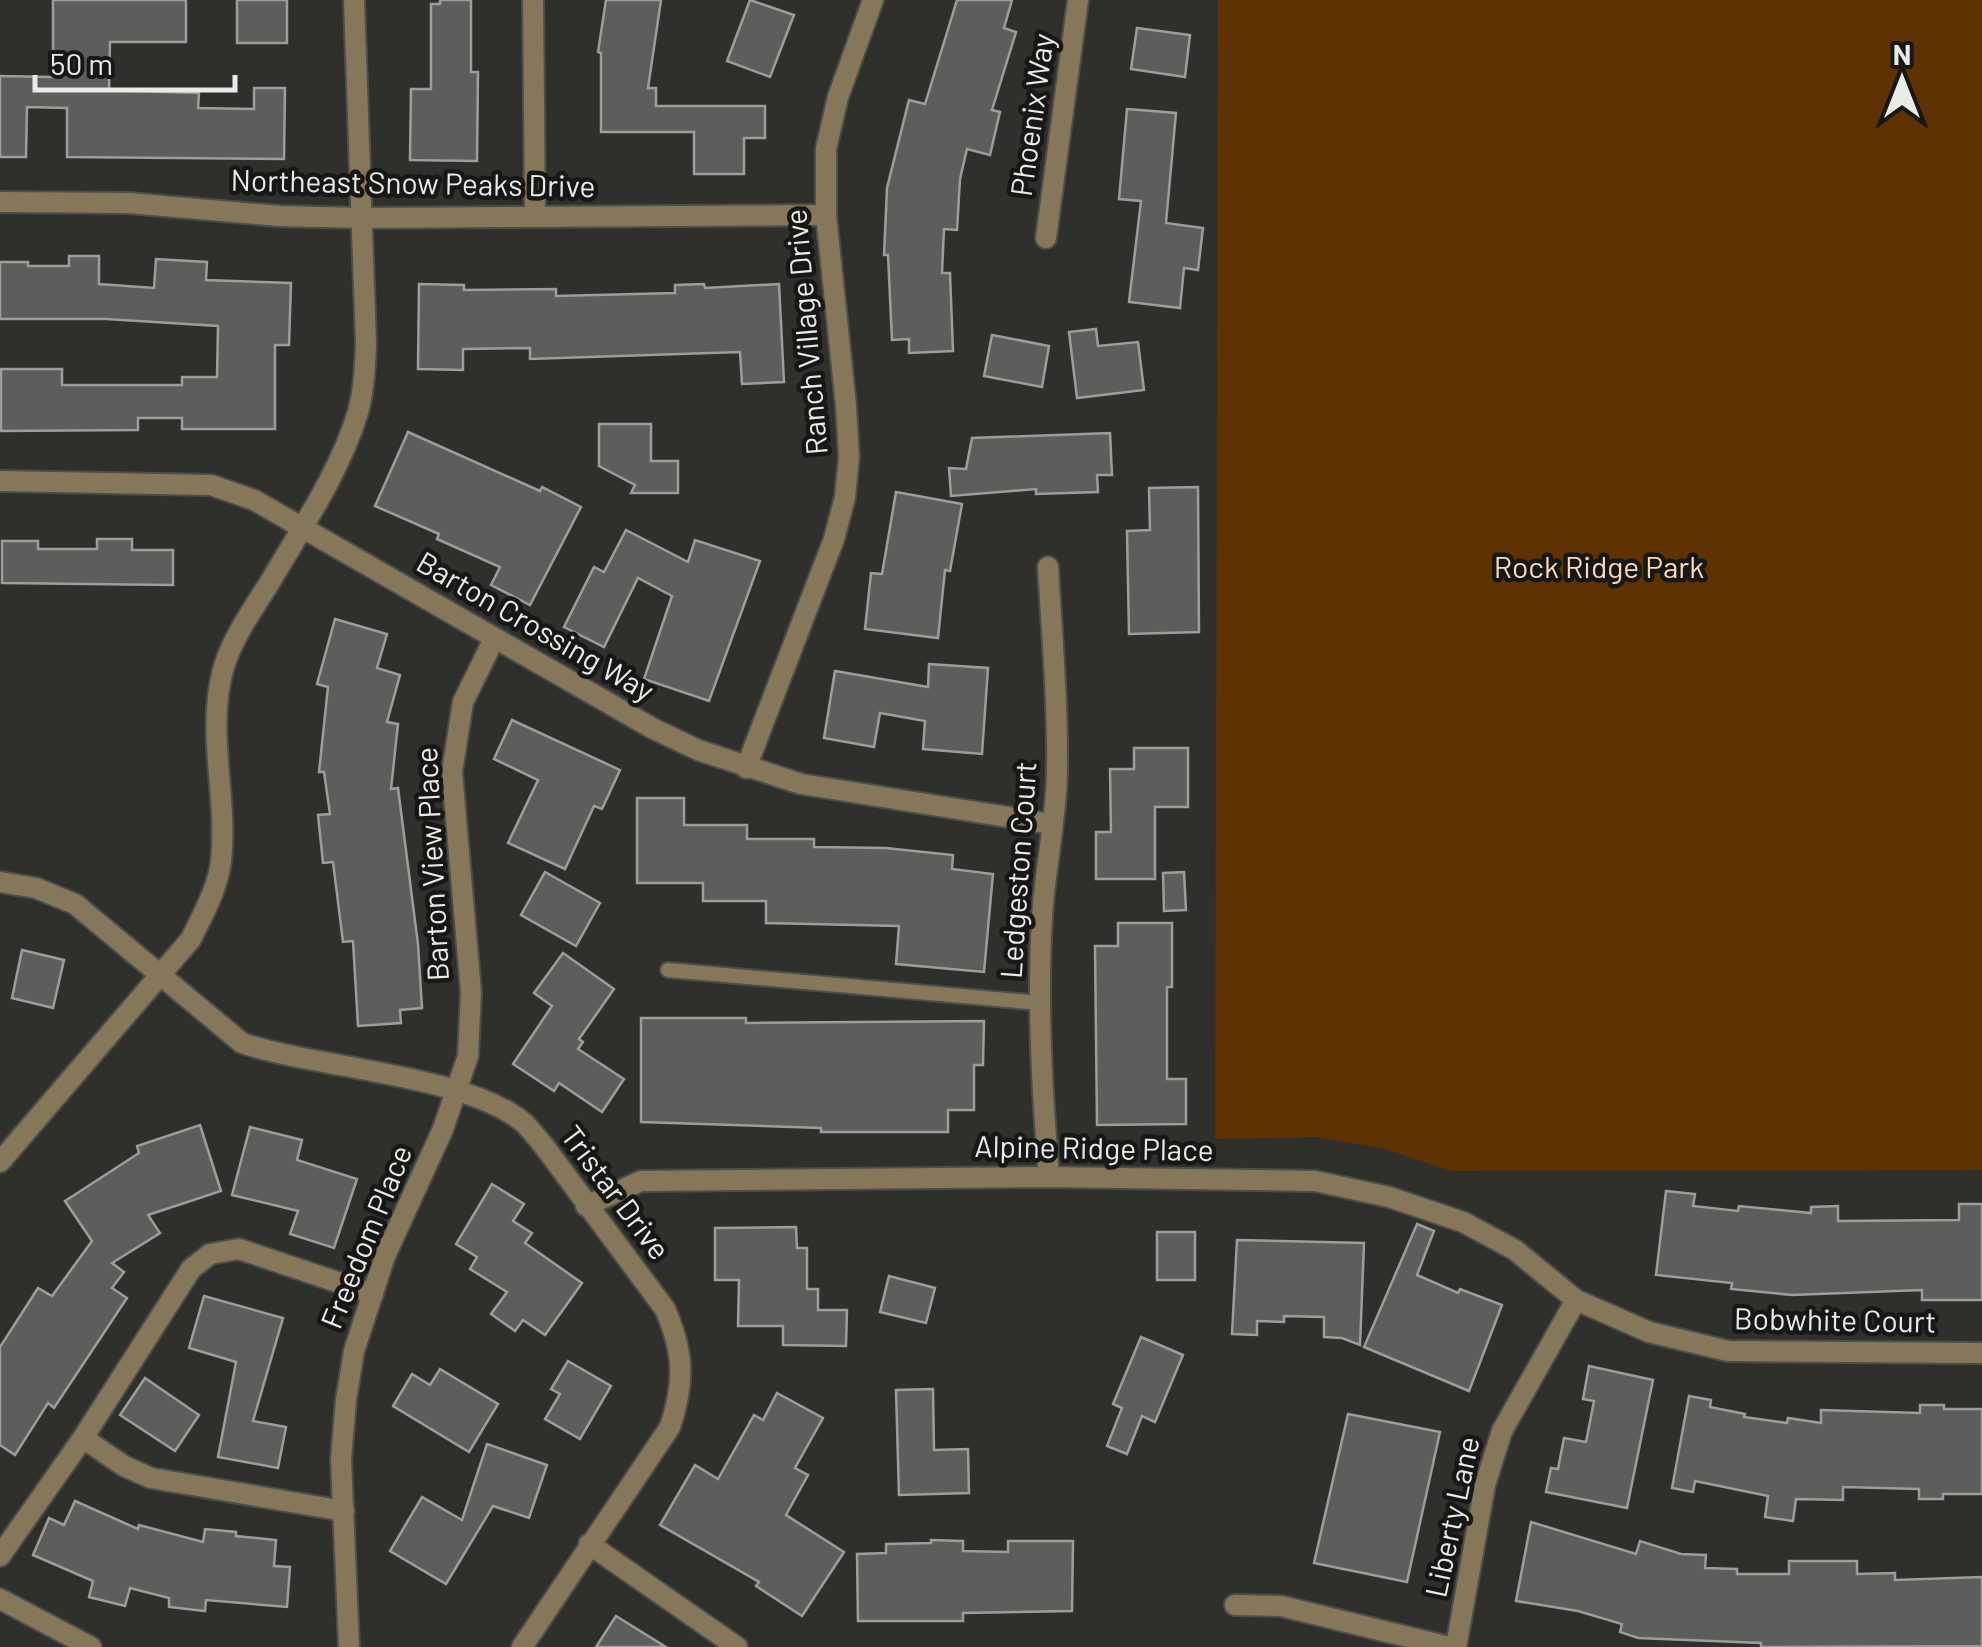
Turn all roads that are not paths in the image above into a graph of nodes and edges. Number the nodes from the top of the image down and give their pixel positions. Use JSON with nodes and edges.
{"nodes":[{"id":1,"x":354,"y":0,"type":"edge"},
{"id":2,"x":533,"y":0,"type":"edge"},
{"id":3,"x":873,"y":0,"type":"edge"},
{"id":4,"x":1078,"y":0,"type":"edge"},
{"id":5,"x":0,"y":202,"type":"edge"},
{"id":6,"x":535,"y":215,"type":"junction"},
{"id":7,"x":826,"y":215,"type":"junction"},
{"id":8,"x":362,"y":218,"type":"junction"},
{"id":9,"x":1046,"y":238,"type":"dead end"},
{"id":10,"x":0,"y":482,"type":"edge"},
{"id":11,"x":302,"y":528,"type":"junction"},
{"id":12,"x":1048,"y":567,"type":"dead end"},
{"id":13,"x":494,"y":639,"type":"junction"},
{"id":14,"x":746,"y":768,"type":"junction"},
{"id":15,"x":1051,"y":824,"type":"junction"},
{"id":16,"x":0,"y":882,"type":"edge"},
{"id":17,"x":668,"y":970,"type":"dead end"},
{"id":18,"x":161,"y":975,"type":"junction"},
{"id":19,"x":1040,"y":1003,"type":"junction"},
{"id":20,"x":458,"y":1092,"type":"junction"},
{"id":21,"x":0,"y":1162,"type":"edge"},
{"id":22,"x":1049,"y":1177,"type":"junction"},
{"id":23,"x":586,"y":1206,"type":"junction"},
{"id":24,"x":373,"y":1294,"type":"junction"},
{"id":25,"x":1576,"y":1300,"type":"junction"},
{"id":26,"x":1982,"y":1353,"type":"edge"},
{"id":27,"x":82,"y":1438,"type":"junction"},
{"id":28,"x":344,"y":1511,"type":"junction"},
{"id":29,"x":589,"y":1544,"type":"junction"},
{"id":30,"x":0,"y":1556,"type":"edge"},
{"id":31,"x":0,"y":1599,"type":"edge"},
{"id":32,"x":1235,"y":1606,"type":"dead end"},
{"id":33,"x":91,"y":1647,"type":"edge"},
{"id":34,"x":349,"y":1647,"type":"edge"},
{"id":35,"x":522,"y":1647,"type":"edge"},
{"id":36,"x":737,"y":1647,"type":"edge"},
{"id":37,"x":1453,"y":1647,"type":"edge"}],
"edges":[{"from":1,"to":8,"type":"street"},
{"from":2,"to":6,"type":"street"},
{"from":3,"to":7,"type":"street","name":"Ranch Village Drive"},
{"from":4,"to":9,"type":"street","name":"Phoenix Way"},
{"from":5,"to":8,"type":"street","name":"Northeast Snow Peaks Drive"},
{"from":6,"to":7,"type":"street","name":"Northeast Snow Peaks Drive"},
{"from":6,"to":8,"type":"street","name":"Northeast Snow Peaks Drive"},
{"from":7,"to":14,"type":"street","name":"Ranch Village Drive"},
{"from":8,"to":11,"type":"street"},
{"from":10,"to":11,"type":"street","name":"Barton Crossing Way"},
{"from":11,"to":13,"type":"street","name":"Barton Crossing Way"},
{"from":11,"to":18,"type":"street"},
{"from":12,"to":15,"type":"street","name":"Ledgeston Court"},
{"from":13,"to":14,"type":"street","name":"Barton Crossing Way"},
{"from":13,"to":20,"type":"street","name":"Barton View Place"},
{"from":14,"to":15,"type":"street","name":"Barton Crossing Way"},
{"from":15,"to":19,"type":"street","name":"Ledgeston Court"},
{"from":16,"to":18,"type":"street","name":"Tristar Drive"},
{"from":17,"to":19,"type":"lane"},
{"from":18,"to":20,"type":"street","name":"Tristar Drive"},
{"from":18,"to":21,"type":"street"},
{"from":19,"to":22,"type":"street","name":"Ledgeston Court"},
{"from":20,"to":23,"type":"street","name":"Tristar Drive"},
{"from":20,"to":24,"type":"street","name":"Freedom Place"},
{"from":22,"to":23,"type":"street","name":"Alpine Ridge Place"},
{"from":22,"to":25,"type":"street","name":"Alpine Ridge Place"},
{"from":23,"to":29,"type":"street","name":"Tristar Drive"},
{"from":24,"to":27,"type":"street"},
{"from":24,"to":28,"type":"street","name":"Freedom Place"},
{"from":25,"to":26,"type":"street","name":"Bobwhite Court"},
{"from":25,"to":37,"type":"street","name":"Liberty Lane"},
{"from":27,"to":28,"type":"street"},
{"from":27,"to":30,"type":"street"},
{"from":28,"to":34,"type":"street","name":"Freedom Place"},
{"from":29,"to":35,"type":"street","name":"Tristar Drive"},
{"from":29,"to":36,"type":"street"},
{"from":31,"to":33,"type":"street"},
{"from":32,"to":37,"type":"street"}]}
